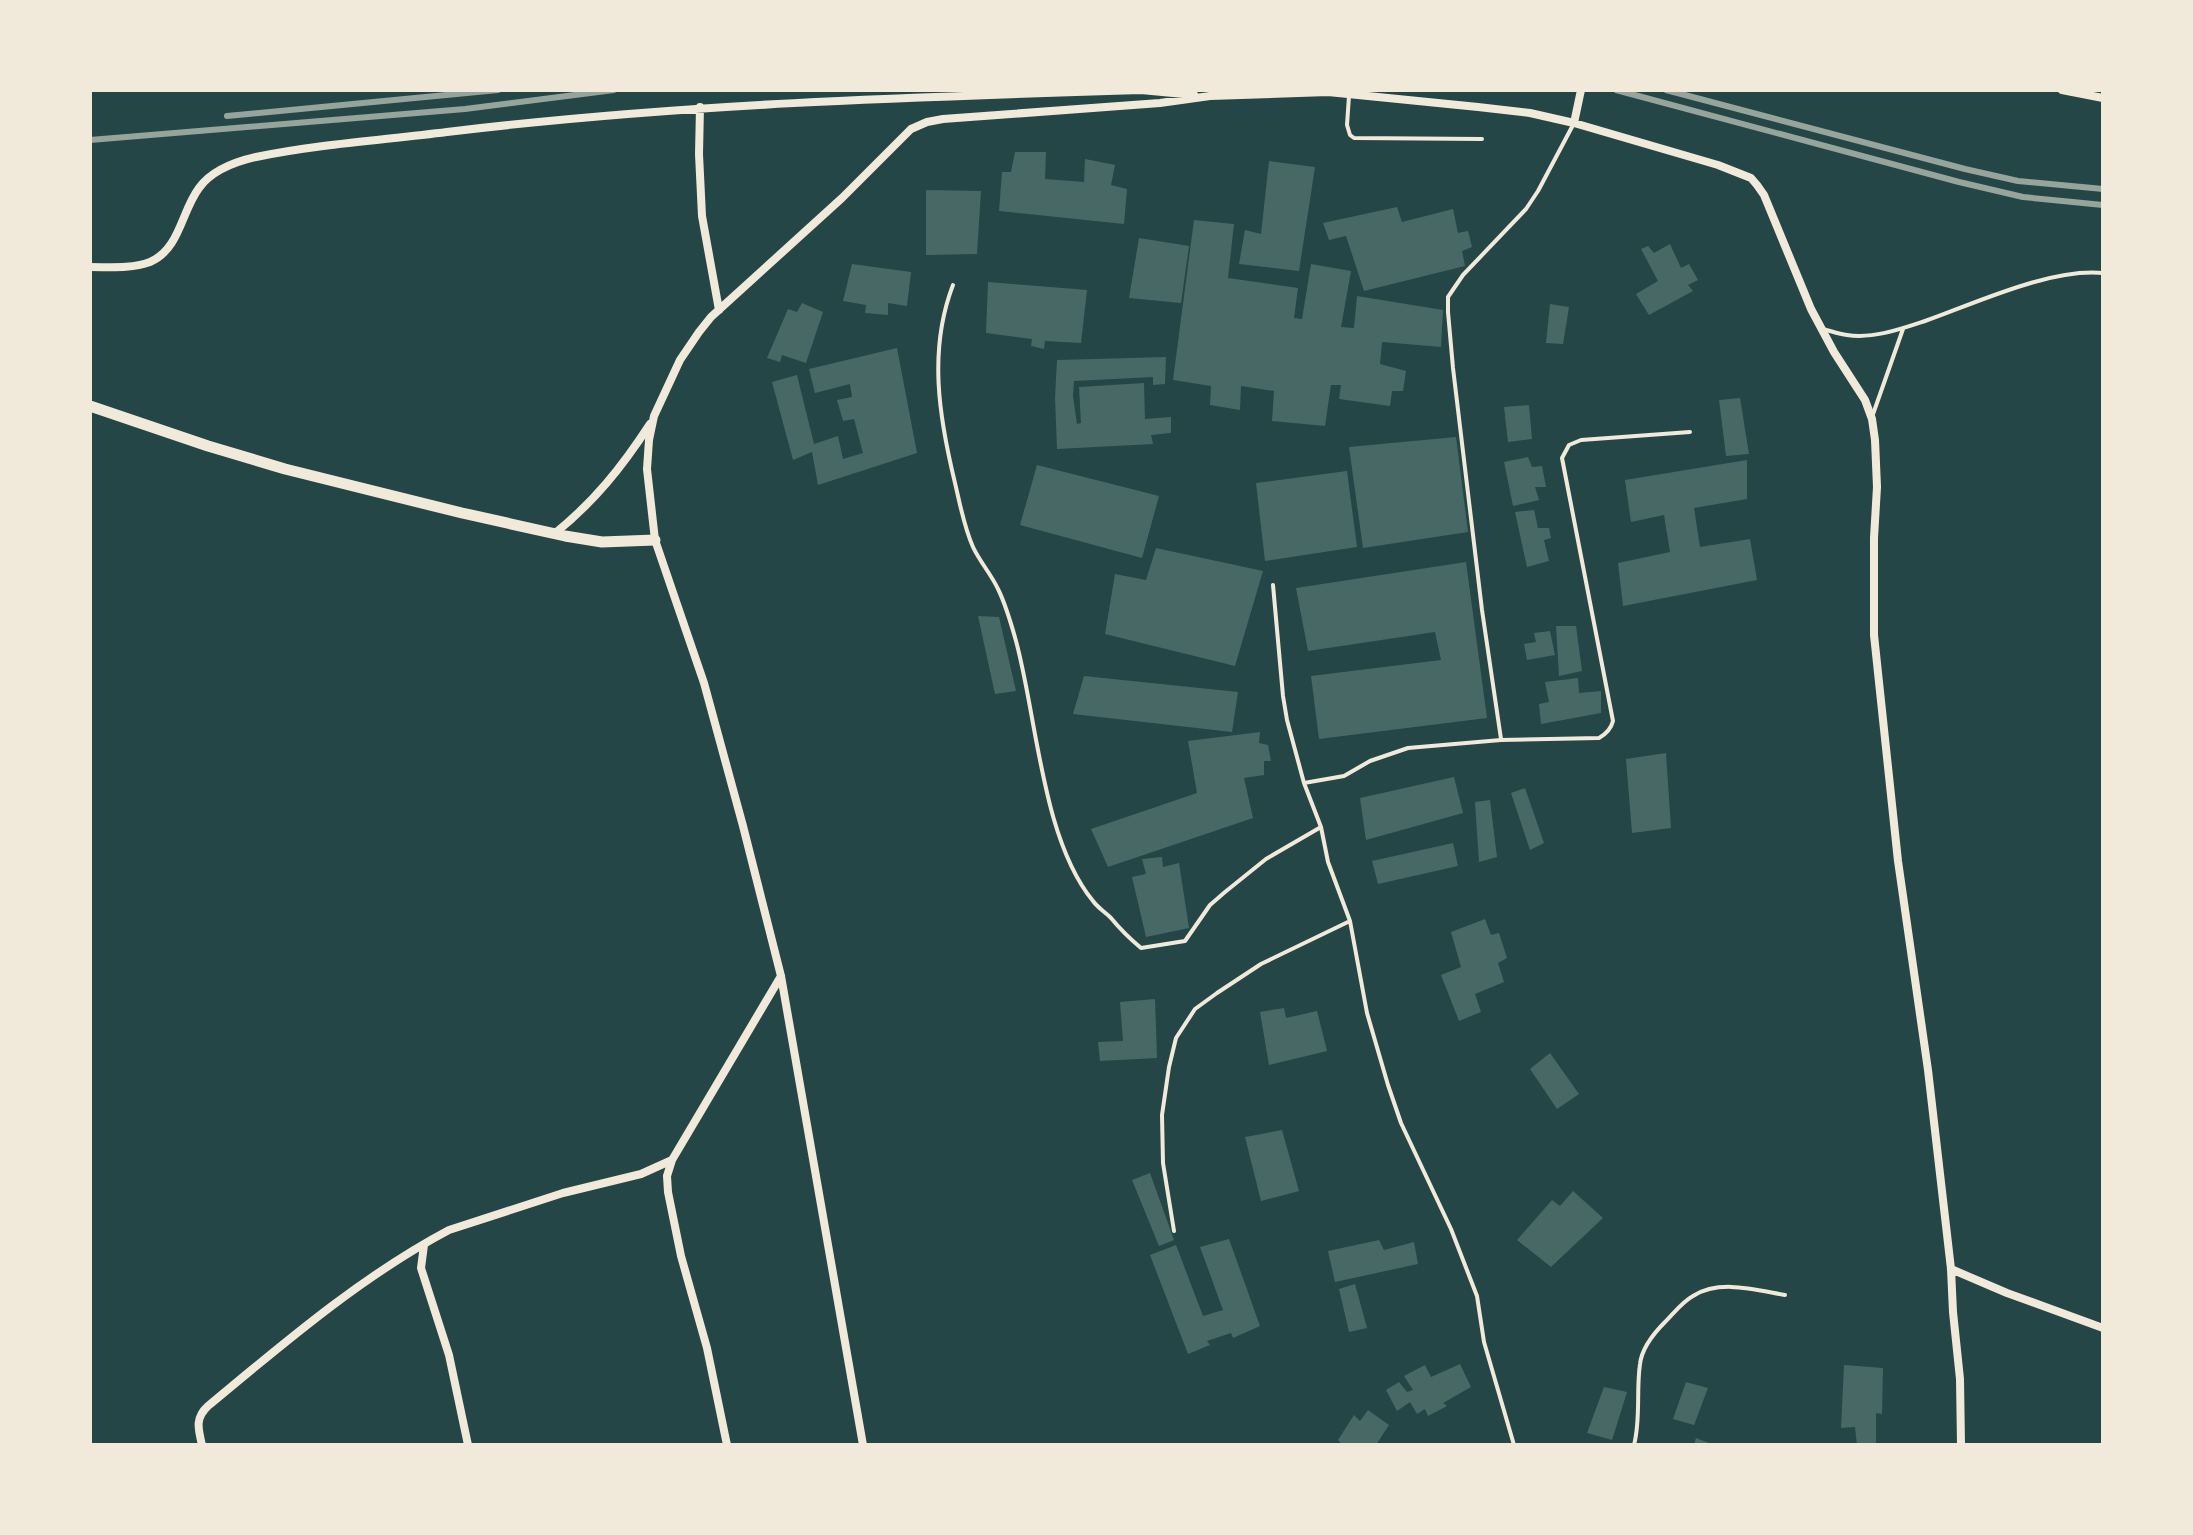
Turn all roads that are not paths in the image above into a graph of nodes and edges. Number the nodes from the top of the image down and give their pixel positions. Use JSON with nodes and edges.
{"nodes":[{"id":1,"x":1581,"y":90,"type":"edge"},
{"id":2,"x":2062,"y":90,"type":"edge"},
{"id":3,"x":1349,"y":94,"type":"junction"},
{"id":4,"x":1210,"y":96,"type":"junction"},
{"id":5,"x":2103,"y":98,"type":"edge"},
{"id":6,"x":700,"y":107,"type":"junction"},
{"id":7,"x":1574,"y":123,"type":"junction"},
{"id":8,"x":1482,"y":139,"type":"dead end"},
{"id":9,"x":90,"y":267,"type":"edge"},
{"id":10,"x":2103,"y":273,"type":"edge"},
{"id":11,"x":953,"y":285,"type":"dead end"},
{"id":12,"x":719,"y":310,"type":"junction"},
{"id":13,"x":1821,"y":328,"type":"junction"},
{"id":14,"x":1903,"y":329,"type":"junction"},
{"id":15,"x":90,"y":406,"type":"edge"},
{"id":16,"x":654,"y":416,"type":"junction"},
{"id":17,"x":1872,"y":419,"type":"junction"},
{"id":18,"x":1690,"y":432,"type":"dead end"},
{"id":19,"x":554,"y":534,"type":"junction"},
{"id":20,"x":655,"y":540,"type":"junction"},
{"id":21,"x":1273,"y":585,"type":"dead end"},
{"id":22,"x":1501,"y":740,"type":"junction"},
{"id":23,"x":1304,"y":783,"type":"junction"},
{"id":24,"x":1321,"y":827,"type":"junction"},
{"id":25,"x":1350,"y":921,"type":"junction"},
{"id":26,"x":781,"y":976,"type":"junction"},
{"id":27,"x":672,"y":1160,"type":"junction"},
{"id":28,"x":1174,"y":1231,"type":"dead end"},
{"id":29,"x":424,"y":1245,"type":"junction"},
{"id":30,"x":1951,"y":1269,"type":"junction"},
{"id":31,"x":1785,"y":1295,"type":"dead end"},
{"id":32,"x":2103,"y":1328,"type":"edge"},
{"id":33,"x":202,"y":1445,"type":"edge"},
{"id":34,"x":468,"y":1445,"type":"edge"},
{"id":35,"x":727,"y":1445,"type":"edge"},
{"id":36,"x":863,"y":1445,"type":"edge"},
{"id":37,"x":1514,"y":1445,"type":"edge"},
{"id":38,"x":1634,"y":1445,"type":"edge"},
{"id":39,"x":1961,"y":1445,"type":"edge"}],
"edges":[{"from":1,"to":7,"type":"street"},
{"from":2,"to":5,"type":"street"},
{"from":3,"to":4,"type":"street"},
{"from":3,"to":7,"type":"street"},
{"from":3,"to":8,"type":"lane"},
{"from":4,"to":6,"type":"street"},
{"from":4,"to":12,"type":"street"},
{"from":6,"to":9,"type":"street"},
{"from":6,"to":12,"type":"street"},
{"from":7,"to":13,"type":"street"},
{"from":7,"to":22,"type":"lane"},
{"from":10,"to":14,"type":"lane"},
{"from":11,"to":24,"type":"lane"},
{"from":12,"to":16,"type":"street"},
{"from":13,"to":14,"type":"lane"},
{"from":13,"to":17,"type":"street"},
{"from":14,"to":17,"type":"lane"},
{"from":15,"to":19,"type":"street"},
{"from":16,"to":19,"type":"street"},
{"from":16,"to":20,"type":"street"},
{"from":17,"to":30,"type":"street"},
{"from":18,"to":22,"type":"lane"},
{"from":19,"to":20,"type":"street"},
{"from":20,"to":26,"type":"street"},
{"from":21,"to":23,"type":"lane"},
{"from":22,"to":23,"type":"lane"},
{"from":23,"to":24,"type":"lane"},
{"from":24,"to":25,"type":"lane"},
{"from":25,"to":28,"type":"lane"},
{"from":25,"to":37,"type":"lane"},
{"from":26,"to":27,"type":"street"},
{"from":26,"to":36,"type":"street"},
{"from":27,"to":29,"type":"street"},
{"from":27,"to":35,"type":"street"},
{"from":29,"to":33,"type":"street"},
{"from":29,"to":34,"type":"street"},
{"from":30,"to":32,"type":"street"},
{"from":30,"to":39,"type":"street"},
{"from":31,"to":38,"type":"lane"}]}
